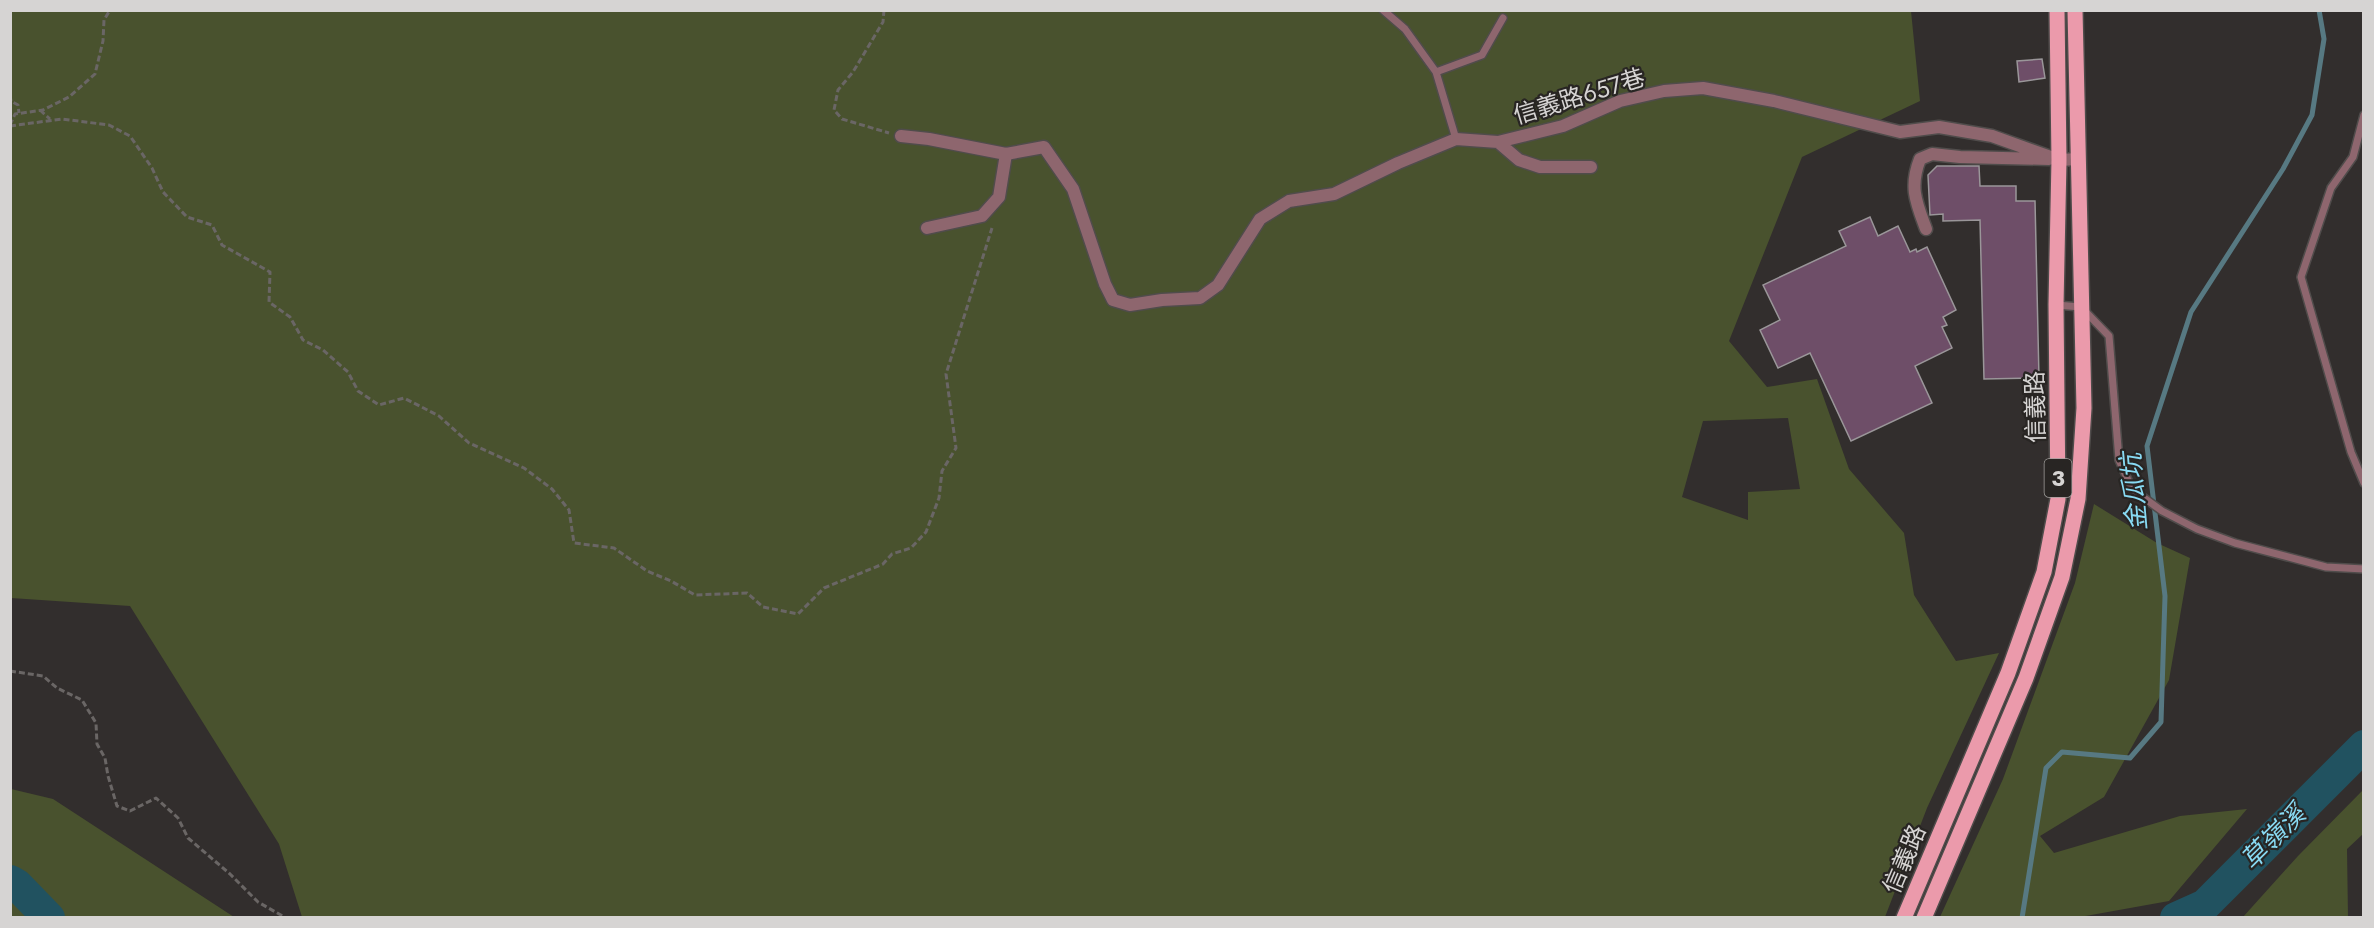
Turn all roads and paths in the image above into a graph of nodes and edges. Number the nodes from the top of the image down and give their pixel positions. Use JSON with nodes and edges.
{"nodes":[{"id":1,"x":110,"y":10,"type":"edge"},
{"id":2,"x":884,"y":10,"type":"edge"},
{"id":3,"x":1383,"y":10,"type":"edge"},
{"id":4,"x":2057,"y":10,"type":"edge"},
{"id":5,"x":2075,"y":10,"type":"edge"},
{"id":6,"x":1503,"y":18,"type":"dead end"},
{"id":7,"x":1436,"y":72,"type":"junction"},
{"id":8,"x":10,"y":95,"type":"edge"},
{"id":9,"x":40,"y":110,"type":"junction"},
{"id":10,"x":19,"y":113,"type":"junction"},
{"id":11,"x":2364,"y":115,"type":"edge"},
{"id":12,"x":51,"y":120,"type":"junction"},
{"id":13,"x":10,"y":125,"type":"edge"},
{"id":14,"x":901,"y":136,"type":"joint"},
{"id":15,"x":1456,"y":139,"type":"junction"},
{"id":16,"x":1498,"y":142,"type":"junction"},
{"id":17,"x":1006,"y":154,"type":"junction"},
{"id":18,"x":2079,"y":159,"type":"junction"},
{"id":19,"x":2059,"y":160,"type":"junction"},
{"id":20,"x":1591,"y":167,"type":"dead end"},
{"id":21,"x":999,"y":197,"type":"junction"},
{"id":22,"x":927,"y":228,"type":"dead end"},
{"id":23,"x":1926,"y":229,"type":"dead end"},
{"id":24,"x":2056,"y":305,"type":"junction"},
{"id":25,"x":2081,"y":307,"type":"junction"},
{"id":26,"x":2364,"y":483,"type":"edge"},
{"id":27,"x":2364,"y":569,"type":"edge"},
{"id":28,"x":10,"y":671,"type":"edge"},
{"id":29,"x":286,"y":918,"type":"edge"},
{"id":30,"x":1904,"y":918,"type":"edge"},
{"id":31,"x":1924,"y":918,"type":"edge"}],
"edges":[{"from":1,"to":9,"type":"path"},
{"from":2,"to":14,"type":"path"},
{"from":3,"to":7,"type":"lane"},
{"from":4,"to":19,"type":"main road","name":"信義路","number":"3"},
{"from":5,"to":18,"type":"main road","name":"信義路","number":"3"},
{"from":6,"to":7,"type":"lane"},
{"from":7,"to":15,"type":"lane"},
{"from":8,"to":10,"type":"path"},
{"from":9,"to":10,"type":"path"},
{"from":9,"to":12,"type":"path"},
{"from":10,"to":13,"type":"path"},
{"from":11,"to":26,"type":"lane"},
{"from":12,"to":13,"type":"path"},
{"from":12,"to":21,"type":"path"},
{"from":14,"to":17,"type":"street"},
{"from":15,"to":16,"type":"street","name":"信義路657巷"},
{"from":15,"to":17,"type":"street","name":"信義路657巷"},
{"from":16,"to":19,"type":"street","name":"信義路657巷"},
{"from":16,"to":20,"type":"street"},
{"from":17,"to":21,"type":"street"},
{"from":18,"to":19,"type":"street","name":"信義路657巷"},
{"from":18,"to":25,"type":"main road","name":"信義路","number":"3"},
{"from":19,"to":23,"type":"street"},
{"from":19,"to":24,"type":"main road","name":"信義路","number":"3"},
{"from":21,"to":22,"type":"street"},
{"from":24,"to":25,"type":"lane"},
{"from":24,"to":30,"type":"main road","name":"信義路","number":"3"},
{"from":25,"to":27,"type":"lane"},
{"from":25,"to":31,"type":"main road","name":"信義路","number":"3"},
{"from":28,"to":29,"type":"path"}]}
